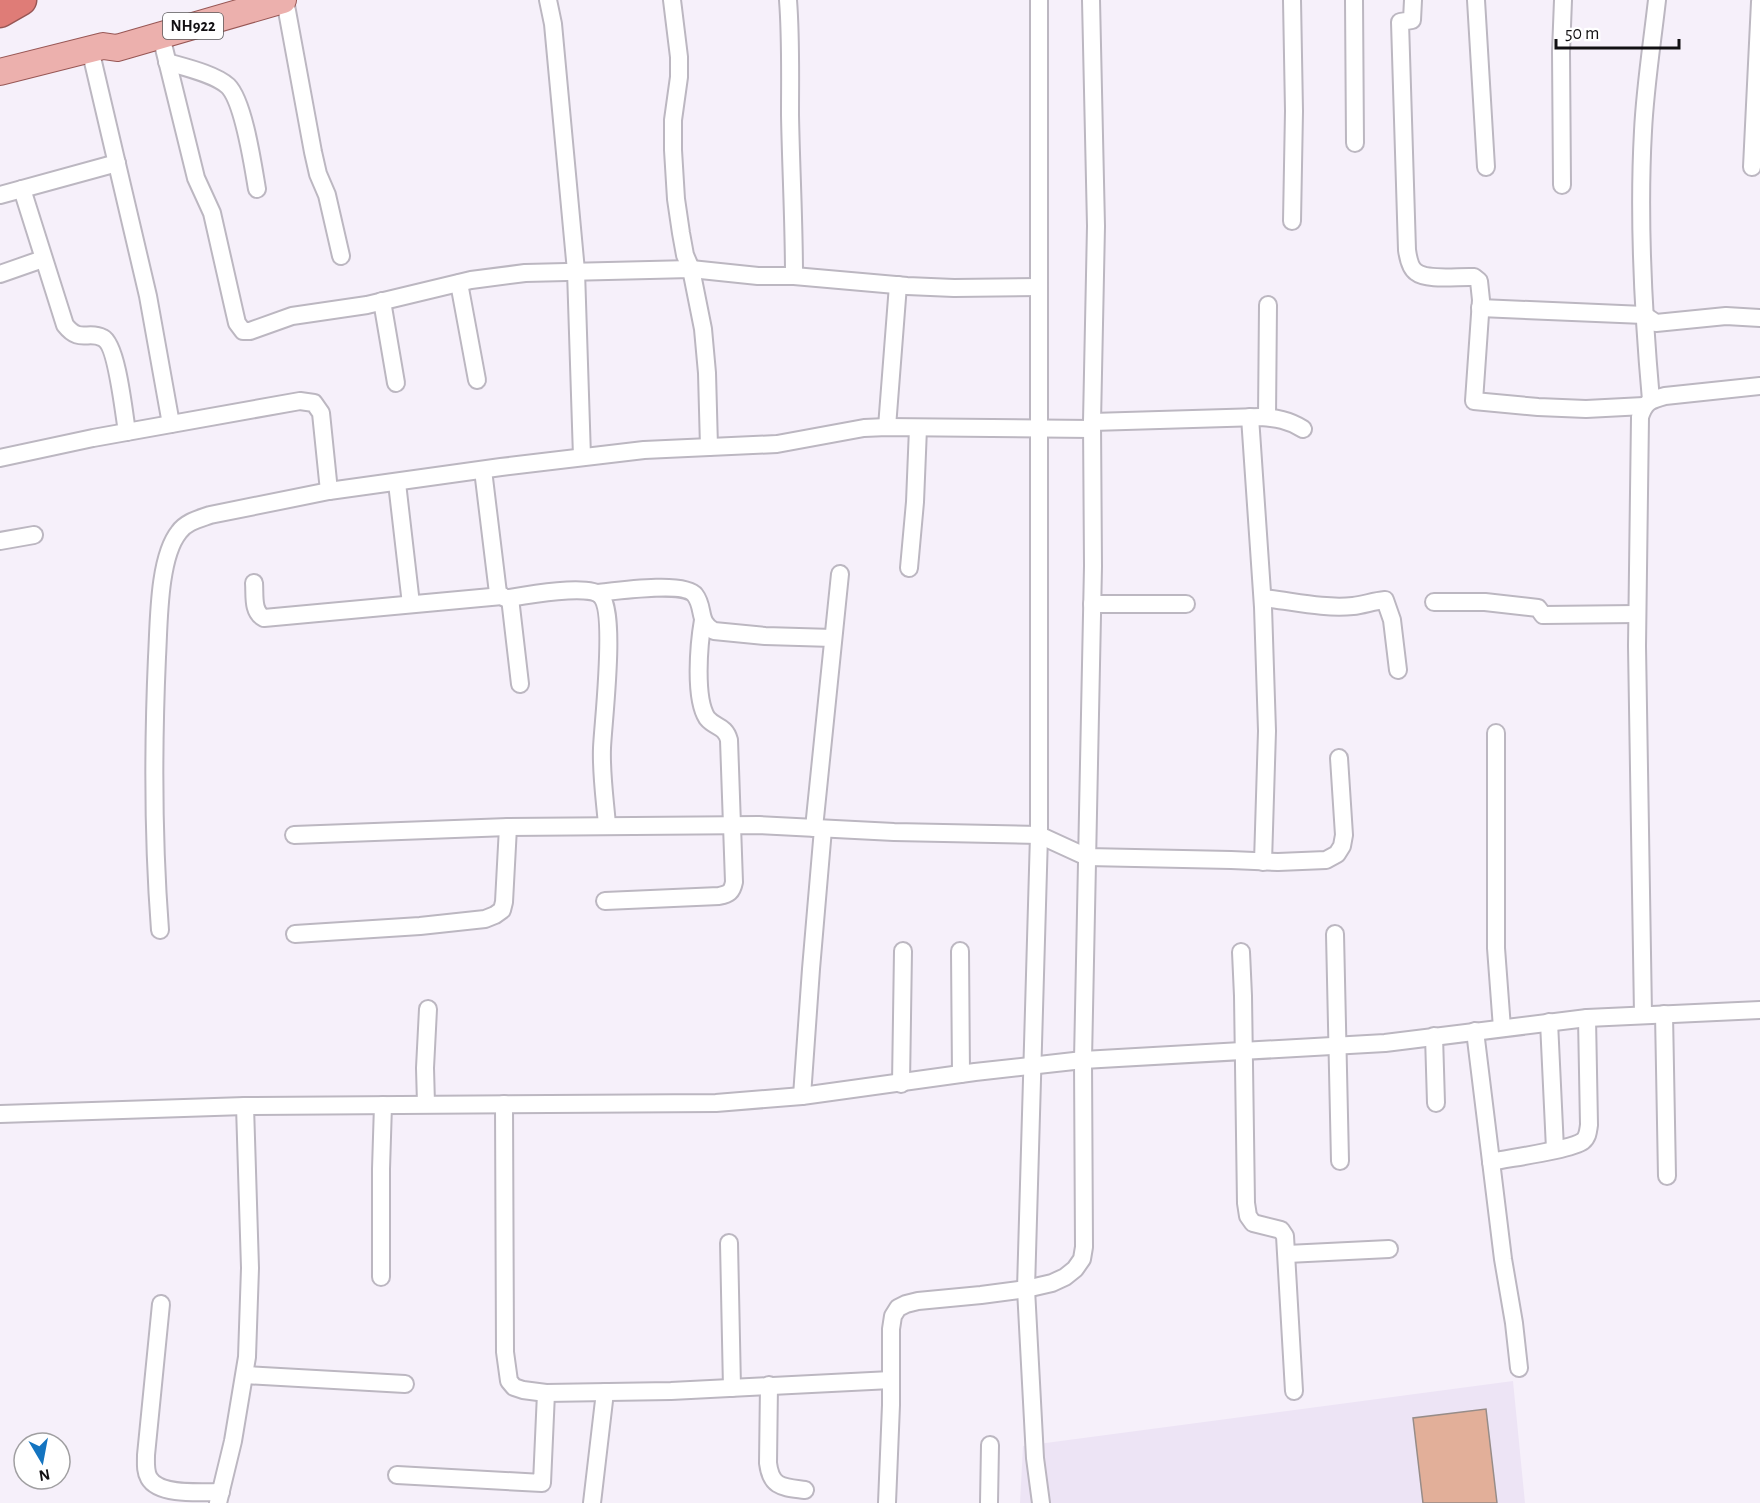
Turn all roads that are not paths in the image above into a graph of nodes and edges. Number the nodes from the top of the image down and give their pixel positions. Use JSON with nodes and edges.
{"nodes":[{"id":1,"x":21,"y":0,"type":"edge"},
{"id":2,"x":236,"y":0,"type":"edge"},
{"id":3,"x":284,"y":0,"type":"edge"},
{"id":4,"x":548,"y":0,"type":"edge"},
{"id":5,"x":672,"y":0,"type":"edge"},
{"id":6,"x":788,"y":0,"type":"edge"},
{"id":7,"x":1039,"y":0,"type":"edge"},
{"id":8,"x":1091,"y":0,"type":"edge"},
{"id":9,"x":1292,"y":0,"type":"edge"},
{"id":10,"x":1354,"y":0,"type":"edge"},
{"id":11,"x":1413,"y":0,"type":"edge"},
{"id":12,"x":1476,"y":0,"type":"edge"},
{"id":13,"x":1563,"y":0,"type":"edge"},
{"id":14,"x":1657,"y":0,"type":"edge"},
{"id":15,"x":1760,"y":2,"type":"edge"},
{"id":16,"x":0,"y":12,"type":"edge"},
{"id":17,"x":161,"y":36,"type":"junction"},
{"id":18,"x":97,"y":48,"type":"junction"},
{"id":19,"x":167,"y":62,"type":"junction"},
{"id":20,"x":0,"y":72,"type":"edge"},
{"id":21,"x":1355,"y":143,"type":"dead end"},
{"id":22,"x":117,"y":163,"type":"junction"},
{"id":23,"x":1486,"y":167,"type":"dead end"},
{"id":24,"x":1752,"y":167,"type":"dead end"},
{"id":25,"x":1563,"y":185,"type":"dead end"},
{"id":26,"x":22,"y":189,"type":"junction"},
{"id":27,"x":258,"y":189,"type":"dead end"},
{"id":28,"x":0,"y":195,"type":"edge"},
{"id":29,"x":1292,"y":221,"type":"dead end"},
{"id":30,"x":341,"y":256,"type":"dead end"},
{"id":31,"x":43,"y":259,"type":"junction"},
{"id":32,"x":691,"y":269,"type":"junction"},
{"id":33,"x":576,"y":271,"type":"junction"},
{"id":34,"x":0,"y":274,"type":"edge"},
{"id":35,"x":794,"y":276,"type":"junction"},
{"id":36,"x":459,"y":283,"type":"junction"},
{"id":37,"x":898,"y":285,"type":"junction"},
{"id":38,"x":1039,"y":287,"type":"junction"},
{"id":39,"x":382,"y":301,"type":"junction"},
{"id":40,"x":1268,"y":305,"type":"dead end"},
{"id":41,"x":1480,"y":308,"type":"junction"},
{"id":42,"x":1644,"y":315,"type":"junction"},
{"id":43,"x":1760,"y":318,"type":"edge"},
{"id":44,"x":477,"y":380,"type":"dead end"},
{"id":45,"x":396,"y":383,"type":"dead end"},
{"id":46,"x":1760,"y":386,"type":"edge"},
{"id":47,"x":1648,"y":403,"type":"junction"},
{"id":48,"x":1250,"y":417,"type":"junction"},
{"id":49,"x":1267,"y":417,"type":"junction"},
{"id":50,"x":171,"y":424,"type":"junction"},
{"id":51,"x":1092,"y":426,"type":"junction"},
{"id":52,"x":886,"y":427,"type":"junction"},
{"id":53,"x":918,"y":428,"type":"junction"},
{"id":54,"x":1039,"y":429,"type":"junction"},
{"id":55,"x":1303,"y":429,"type":"dead end"},
{"id":56,"x":127,"y":432,"type":"junction"},
{"id":57,"x":709,"y":447,"type":"junction"},
{"id":58,"x":582,"y":457,"type":"junction"},
{"id":59,"x":0,"y":458,"type":"edge"},
{"id":60,"x":483,"y":470,"type":"junction"},
{"id":61,"x":398,"y":483,"type":"junction"},
{"id":62,"x":329,"y":491,"type":"junction"},
{"id":63,"x":34,"y":535,"type":"dead end"},
{"id":64,"x":0,"y":541,"type":"edge"},
{"id":65,"x":909,"y":568,"type":"dead end"},
{"id":66,"x":840,"y":574,"type":"dead end"},
{"id":67,"x":255,"y":583,"type":"dead end"},
{"id":68,"x":597,"y":592,"type":"junction"},
{"id":69,"x":506,"y":597,"type":"junction"},
{"id":70,"x":1263,"y":598,"type":"junction"},
{"id":71,"x":1434,"y":602,"type":"dead end"},
{"id":72,"x":411,"y":604,"type":"junction"},
{"id":73,"x":1092,"y":604,"type":"junction"},
{"id":74,"x":1186,"y":604,"type":"dead end"},
{"id":75,"x":1637,"y":614,"type":"junction"},
{"id":76,"x":703,"y":620,"type":"junction"},
{"id":77,"x":833,"y":639,"type":"junction"},
{"id":78,"x":1398,"y":670,"type":"dead end"},
{"id":79,"x":520,"y":684,"type":"dead end"},
{"id":80,"x":1496,"y":733,"type":"dead end"},
{"id":81,"x":1339,"y":758,"type":"dead end"},
{"id":82,"x":607,"y":825,"type":"junction"},
{"id":83,"x":732,"y":825,"type":"junction"},
{"id":84,"x":508,"y":827,"type":"junction"},
{"id":85,"x":818,"y":829,"type":"junction"},
{"id":86,"x":294,"y":835,"type":"dead end"},
{"id":87,"x":1039,"y":835,"type":"junction"},
{"id":88,"x":1087,"y":857,"type":"junction"},
{"id":89,"x":1263,"y":862,"type":"junction"},
{"id":90,"x":605,"y":901,"type":"dead end"},
{"id":91,"x":160,"y":930,"type":"dead end"},
{"id":92,"x":1335,"y":933,"type":"dead end"},
{"id":93,"x":295,"y":934,"type":"dead end"},
{"id":94,"x":903,"y":951,"type":"dead end"},
{"id":95,"x":960,"y":951,"type":"dead end"},
{"id":96,"x":1241,"y":952,"type":"dead end"},
{"id":97,"x":428,"y":1009,"type":"dead end"},
{"id":98,"x":1760,"y":1010,"type":"edge"},
{"id":99,"x":1643,"y":1014,"type":"junction"},
{"id":100,"x":1664,"y":1014,"type":"junction"},
{"id":101,"x":1587,"y":1018,"type":"junction"},
{"id":102,"x":1549,"y":1022,"type":"junction"},
{"id":103,"x":1502,"y":1028,"type":"junction"},
{"id":104,"x":1475,"y":1031,"type":"junction"},
{"id":105,"x":1434,"y":1036,"type":"junction"},
{"id":106,"x":1338,"y":1045,"type":"junction"},
{"id":107,"x":1244,"y":1051,"type":"junction"},
{"id":108,"x":1083,"y":1060,"type":"junction"},
{"id":109,"x":1033,"y":1066,"type":"junction"},
{"id":110,"x":961,"y":1074,"type":"junction"},
{"id":111,"x":901,"y":1084,"type":"junction"},
{"id":112,"x":802,"y":1096,"type":"junction"},
{"id":113,"x":1436,"y":1103,"type":"dead end"},
{"id":114,"x":426,"y":1104,"type":"junction"},
{"id":115,"x":504,"y":1104,"type":"junction"},
{"id":116,"x":383,"y":1105,"type":"junction"},
{"id":117,"x":245,"y":1106,"type":"junction"},
{"id":118,"x":0,"y":1114,"type":"edge"},
{"id":119,"x":1555,"y":1149,"type":"junction"},
{"id":120,"x":1340,"y":1161,"type":"dead end"},
{"id":121,"x":1491,"y":1161,"type":"junction"},
{"id":122,"x":1667,"y":1176,"type":"dead end"},
{"id":123,"x":729,"y":1243,"type":"dead end"},
{"id":124,"x":1389,"y":1249,"type":"dead end"},
{"id":125,"x":1287,"y":1254,"type":"junction"},
{"id":126,"x":381,"y":1277,"type":"dead end"},
{"id":127,"x":1026,"y":1289,"type":"junction"},
{"id":128,"x":161,"y":1304,"type":"dead end"},
{"id":129,"x":1519,"y":1368,"type":"dead end"},
{"id":130,"x":245,"y":1376,"type":"junction"},
{"id":131,"x":891,"y":1380,"type":"junction"},
{"id":132,"x":405,"y":1384,"type":"dead end"},
{"id":133,"x":770,"y":1385,"type":"junction"},
{"id":134,"x":732,"y":1388,"type":"junction"},
{"id":135,"x":1294,"y":1391,"type":"dead end"},
{"id":136,"x":605,"y":1392,"type":"junction"},
{"id":137,"x":546,"y":1394,"type":"junction"},
{"id":138,"x":990,"y":1445,"type":"dead end"},
{"id":139,"x":397,"y":1475,"type":"dead end"},
{"id":140,"x":805,"y":1490,"type":"dead end"},
{"id":141,"x":219,"y":1498,"type":"edge"},
{"id":142,"x":592,"y":1503,"type":"edge"},
{"id":143,"x":887,"y":1503,"type":"edge"},
{"id":144,"x":989,"y":1503,"type":"edge"},
{"id":145,"x":1041,"y":1503,"type":"edge"}],
"edges":[{"from":1,"to":16,"type":"highway"},
{"from":2,"to":18,"type":"main road"},
{"from":3,"to":17,"type":"main road","number":"NH922"},
{"from":3,"to":30,"type":"street"},
{"from":4,"to":33,"type":"street"},
{"from":5,"to":32,"type":"street"},
{"from":6,"to":35,"type":"street"},
{"from":7,"to":38,"type":"street"},
{"from":8,"to":51,"type":"street"},
{"from":9,"to":29,"type":"street"},
{"from":10,"to":21,"type":"street"},
{"from":11,"to":41,"type":"street"},
{"from":12,"to":23,"type":"street"},
{"from":13,"to":25,"type":"street"},
{"from":14,"to":42,"type":"street"},
{"from":15,"to":24,"type":"street"},
{"from":17,"to":18,"type":"main road","number":"NH922"},
{"from":17,"to":19,"type":"street"},
{"from":18,"to":20,"type":"main road","number":"NH922"},
{"from":18,"to":22,"type":"street"},
{"from":19,"to":27,"type":"street"},
{"from":19,"to":39,"type":"street"},
{"from":22,"to":26,"type":"street"},
{"from":22,"to":50,"type":"street"},
{"from":26,"to":28,"type":"street"},
{"from":26,"to":31,"type":"street"},
{"from":31,"to":34,"type":"street"},
{"from":31,"to":56,"type":"street"},
{"from":32,"to":33,"type":"street"},
{"from":32,"to":35,"type":"street"},
{"from":32,"to":57,"type":"street"},
{"from":33,"to":36,"type":"street"},
{"from":33,"to":58,"type":"street"},
{"from":35,"to":37,"type":"street"},
{"from":36,"to":39,"type":"street"},
{"from":36,"to":44,"type":"street"},
{"from":37,"to":38,"type":"street"},
{"from":37,"to":52,"type":"street"},
{"from":38,"to":54,"type":"street"},
{"from":39,"to":45,"type":"street"},
{"from":40,"to":49,"type":"street"},
{"from":41,"to":42,"type":"street"},
{"from":41,"to":47,"type":"street"},
{"from":42,"to":43,"type":"street"},
{"from":42,"to":47,"type":"street"},
{"from":46,"to":47,"type":"street"},
{"from":47,"to":75,"type":"street"},
{"from":48,"to":49,"type":"street"},
{"from":48,"to":51,"type":"street"},
{"from":48,"to":70,"type":"street"},
{"from":49,"to":55,"type":"street"},
{"from":50,"to":56,"type":"street"},
{"from":50,"to":62,"type":"street"},
{"from":51,"to":54,"type":"street"},
{"from":51,"to":73,"type":"street"},
{"from":52,"to":53,"type":"street"},
{"from":52,"to":57,"type":"street"},
{"from":53,"to":54,"type":"street"},
{"from":53,"to":65,"type":"street"},
{"from":54,"to":87,"type":"street"},
{"from":56,"to":59,"type":"street"},
{"from":57,"to":58,"type":"street"},
{"from":58,"to":60,"type":"street"},
{"from":60,"to":61,"type":"street"},
{"from":60,"to":69,"type":"street"},
{"from":61,"to":62,"type":"street"},
{"from":61,"to":72,"type":"street"},
{"from":62,"to":91,"type":"street"},
{"from":63,"to":64,"type":"street"},
{"from":66,"to":77,"type":"street"},
{"from":67,"to":72,"type":"street"},
{"from":68,"to":69,"type":"street"},
{"from":68,"to":76,"type":"street"},
{"from":68,"to":82,"type":"street"},
{"from":69,"to":72,"type":"street"},
{"from":69,"to":79,"type":"street"},
{"from":70,"to":78,"type":"street"},
{"from":70,"to":89,"type":"street"},
{"from":71,"to":75,"type":"street"},
{"from":73,"to":74,"type":"street"},
{"from":73,"to":88,"type":"street"},
{"from":75,"to":99,"type":"street"},
{"from":76,"to":77,"type":"street"},
{"from":76,"to":83,"type":"street"},
{"from":77,"to":85,"type":"street"},
{"from":80,"to":103,"type":"street"},
{"from":81,"to":89,"type":"street"},
{"from":82,"to":83,"type":"street"},
{"from":82,"to":84,"type":"street"},
{"from":83,"to":85,"type":"street"},
{"from":83,"to":90,"type":"street"},
{"from":84,"to":86,"type":"street"},
{"from":84,"to":93,"type":"street"},
{"from":85,"to":87,"type":"street"},
{"from":85,"to":112,"type":"street"},
{"from":87,"to":88,"type":"street"},
{"from":87,"to":109,"type":"street"},
{"from":88,"to":89,"type":"street"},
{"from":88,"to":108,"type":"street"},
{"from":92,"to":106,"type":"street"},
{"from":94,"to":111,"type":"street"},
{"from":95,"to":110,"type":"street"},
{"from":96,"to":107,"type":"street"},
{"from":97,"to":114,"type":"street"},
{"from":98,"to":100,"type":"street"},
{"from":99,"to":100,"type":"street"},
{"from":99,"to":101,"type":"street"},
{"from":100,"to":122,"type":"street"},
{"from":101,"to":102,"type":"street"},
{"from":101,"to":119,"type":"street"},
{"from":102,"to":103,"type":"street"},
{"from":102,"to":119,"type":"street"},
{"from":103,"to":104,"type":"street"},
{"from":104,"to":105,"type":"street"},
{"from":104,"to":121,"type":"street"},
{"from":105,"to":106,"type":"street"},
{"from":105,"to":113,"type":"street"},
{"from":106,"to":107,"type":"street"},
{"from":106,"to":120,"type":"street"},
{"from":107,"to":108,"type":"street"},
{"from":107,"to":125,"type":"street"},
{"from":108,"to":109,"type":"street"},
{"from":108,"to":127,"type":"street"},
{"from":109,"to":110,"type":"street"},
{"from":109,"to":127,"type":"street"},
{"from":110,"to":111,"type":"street"},
{"from":111,"to":112,"type":"street"},
{"from":112,"to":115,"type":"street"},
{"from":114,"to":115,"type":"street"},
{"from":114,"to":116,"type":"street"},
{"from":115,"to":137,"type":"street"},
{"from":116,"to":117,"type":"street"},
{"from":116,"to":126,"type":"street"},
{"from":117,"to":118,"type":"street"},
{"from":117,"to":130,"type":"street"},
{"from":119,"to":121,"type":"street"},
{"from":121,"to":129,"type":"street"},
{"from":123,"to":134,"type":"street"},
{"from":124,"to":125,"type":"street"},
{"from":125,"to":135,"type":"street"},
{"from":127,"to":131,"type":"street"},
{"from":127,"to":145,"type":"street"},
{"from":128,"to":141,"type":"street"},
{"from":130,"to":132,"type":"street"},
{"from":130,"to":141,"type":"street"},
{"from":131,"to":133,"type":"street"},
{"from":131,"to":143,"type":"street"},
{"from":133,"to":134,"type":"street"},
{"from":133,"to":140,"type":"street"},
{"from":134,"to":136,"type":"street"},
{"from":136,"to":137,"type":"street"},
{"from":136,"to":142,"type":"street"},
{"from":137,"to":139,"type":"street"},
{"from":138,"to":144,"type":"street"}]}
